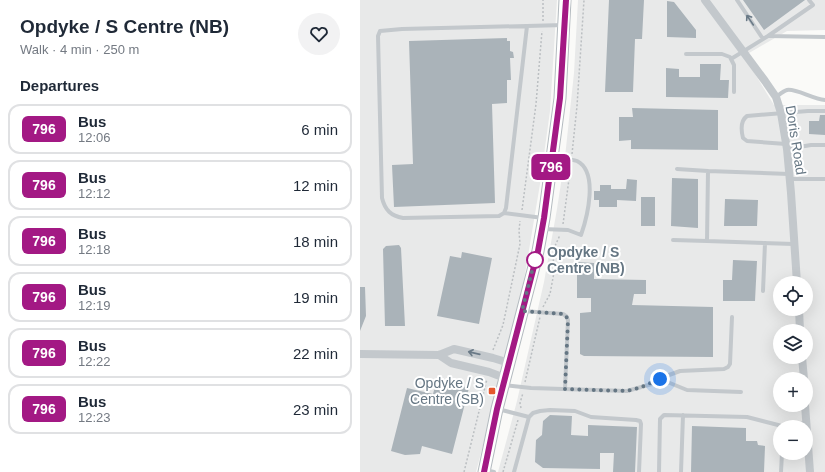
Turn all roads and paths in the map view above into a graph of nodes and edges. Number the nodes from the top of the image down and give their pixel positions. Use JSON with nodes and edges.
{"nodes":[{"id":1,"x":543,"y":0,"type":"edge"},
{"id":2,"x":566,"y":0,"type":"edge"},
{"id":3,"x":584,"y":0,"type":"edge"},
{"id":4,"x":705,"y":0,"type":"edge"},
{"id":5,"x":736,"y":0,"type":"edge"},
{"id":6,"x":809,"y":0,"type":"edge"},
{"id":7,"x":564,"y":24,"type":"junction"},
{"id":8,"x":527,"y":26,"type":"junction"},
{"id":9,"x":542,"y":26,"type":"junction"},
{"id":10,"x":768,"y":36,"type":"junction"},
{"id":11,"x":825,"y":37,"type":"edge"},
{"id":12,"x":763,"y":39,"type":"junction"},
{"id":13,"x":743,"y":51,"type":"junction"},
{"id":14,"x":686,"y":54,"type":"dead end"},
{"id":15,"x":731,"y":59,"type":"junction"},
{"id":16,"x":734,"y":92,"type":"dead end"},
{"id":17,"x":776,"y":97,"type":"junction"},
{"id":18,"x":825,"y":100,"type":"edge"},
{"id":19,"x":825,"y":111,"type":"edge"},
{"id":20,"x":781,"y":113,"type":"junction"},
{"id":21,"x":825,"y":145,"type":"edge"},
{"id":22,"x":786,"y":146,"type":"junction"},
{"id":23,"x":572,"y":154,"type":"dead end"},
{"id":24,"x":552,"y":159,"type":"junction"},
{"id":25,"x":570,"y":167,"type":"dead end"},
{"id":26,"x":677,"y":169,"type":"dead end"},
{"id":27,"x":708,"y":171,"type":"junction"},
{"id":28,"x":789,"y":177,"type":"junction"},
{"id":29,"x":825,"y":179,"type":"edge"},
{"id":30,"x":504,"y":213,"type":"junction"},
{"id":31,"x":521,"y":215,"type":"junction"},
{"id":32,"x":543,"y":223,"type":"junction"},
{"id":33,"x":563,"y":225,"type":"dead end"},
{"id":34,"x":560,"y":235,"type":"dead end"},
{"id":35,"x":673,"y":240,"type":"dead end"},
{"id":36,"x":707,"y":241,"type":"junction"},
{"id":37,"x":765,"y":243,"type":"junction"},
{"id":38,"x":794,"y":244,"type":"junction"},
{"id":39,"x":796,"y":276,"type":"edge"},
{"id":40,"x":763,"y":291,"type":"dead end"},
{"id":41,"x":543,"y":307,"type":"dead end"},
{"id":42,"x":522,"y":311,"type":"junction"},
{"id":43,"x":732,"y":317,"type":"dead end"},
{"id":44,"x":540,"y":319,"type":"dead end"},
{"id":45,"x":360,"y":354,"type":"edge"},
{"id":46,"x":439,"y":355,"type":"junction"},
{"id":47,"x":492,"y":358,"type":"junction"},
{"id":48,"x":509,"y":363,"type":"junction"},
{"id":49,"x":489,"y":372,"type":"junction"},
{"id":50,"x":660,"y":379,"type":"junction"},
{"id":51,"x":504,"y":382,"type":"junction"},
{"id":52,"x":525,"y":382,"type":"dead end"},
{"id":53,"x":565,"y":389,"type":"junction"},
{"id":54,"x":741,"y":392,"type":"dead end"},
{"id":55,"x":523,"y":393,"type":"dead end"},
{"id":56,"x":497,"y":409,"type":"junction"},
{"id":57,"x":521,"y":410,"type":"dead end"},
{"id":58,"x":683,"y":415,"type":"junction"},
{"id":59,"x":529,"y":417,"type":"junction"},
{"id":60,"x":518,"y":420,"type":"dead end"},
{"id":61,"x":773,"y":424,"type":"edge"},
{"id":62,"x":782,"y":460,"type":"edge"},
{"id":63,"x":809,"y":460,"type":"edge"},
{"id":64,"x":488,"y":471,"type":"edge"},
{"id":65,"x":464,"y":472,"type":"edge"},
{"id":66,"x":503,"y":472,"type":"edge"},
{"id":67,"x":514,"y":472,"type":"edge"},
{"id":68,"x":639,"y":472,"type":"edge"},
{"id":69,"x":659,"y":472,"type":"edge"},
{"id":70,"x":681,"y":472,"type":"edge"},
{"id":71,"x":781,"y":472,"type":"edge"},
{"id":72,"x":810,"y":472,"type":"edge"}],
"edges":[{"from":1,"to":9,"type":"path"},
{"from":2,"to":7,"type":"main road"},
{"from":3,"to":23,"type":"path"},
{"from":4,"to":13,"type":"street","name":"Doris Road"},
{"from":12,"to":5,"type":"lane","one_way":true},
{"from":6,"to":10,"type":"lane"},
{"from":7,"to":9,"type":"lane"},
{"from":7,"to":24,"type":"main road"},
{"from":8,"to":9,"type":"lane"},
{"from":8,"to":30,"type":"lane"},
{"from":8,"to":30,"type":"lane"},
{"from":9,"to":31,"type":"path"},
{"from":10,"to":11,"type":"lane"},
{"from":10,"to":12,"type":"lane"},
{"from":12,"to":13,"type":"lane"},
{"from":13,"to":15,"type":"lane"},
{"from":13,"to":17,"type":"street","name":"Doris Road"},
{"from":14,"to":15,"type":"lane"},
{"from":15,"to":16,"type":"lane"},
{"from":17,"to":18,"type":"lane"},
{"from":17,"to":20,"type":"street","name":"Doris Road"},
{"from":19,"to":20,"type":"lane"},
{"from":20,"to":22,"type":"street","name":"Doris Road"},
{"from":20,"to":22,"type":"lane"},
{"from":21,"to":22,"type":"lane"},
{"from":22,"to":28,"type":"street","name":"Doris Road"},
{"from":24,"to":32,"type":"main road"},
{"from":24,"to":32,"type":"lane"},
{"from":25,"to":33,"type":"path"},
{"from":26,"to":27,"type":"lane"},
{"from":27,"to":28,"type":"lane"},
{"from":27,"to":36,"type":"lane"},
{"from":28,"to":29,"type":"lane"},
{"from":28,"to":38,"type":"street","name":"Doris Road"},
{"from":30,"to":31,"type":"lane"},
{"from":31,"to":32,"type":"lane"},
{"from":31,"to":47,"type":"path"},
{"from":32,"to":42,"type":"main road"},
{"from":34,"to":41,"type":"path"},
{"from":35,"to":36,"type":"lane"},
{"from":36,"to":37,"type":"lane"},
{"from":37,"to":38,"type":"lane"},
{"from":37,"to":40,"type":"lane"},
{"from":38,"to":39,"type":"street","name":"Doris Road"},
{"from":42,"to":48,"type":"main road"},
{"from":42,"to":53,"type":"lane"},
{"from":43,"to":50,"type":"lane"},
{"from":44,"to":52,"type":"path"},
{"from":45,"to":46,"type":"street"},
{"from":47,"to":46,"type":"street","one_way":true},
{"from":46,"to":49,"type":"street"},
{"from":47,"to":48,"type":"street"},
{"from":48,"to":51,"type":"main road"},
{"from":49,"to":51,"type":"street"},
{"from":49,"to":65,"type":"path"},
{"from":50,"to":53,"type":"lane"},
{"from":50,"to":54,"type":"lane"},
{"from":51,"to":53,"type":"lane"},
{"from":51,"to":56,"type":"main road"},
{"from":55,"to":57,"type":"path"},
{"from":56,"to":59,"type":"lane"},
{"from":56,"to":64,"type":"main road"},
{"from":58,"to":61,"type":"lane"},
{"from":58,"to":69,"type":"lane"},
{"from":58,"to":70,"type":"lane"},
{"from":59,"to":67,"type":"lane"},
{"from":59,"to":68,"type":"lane"},
{"from":60,"to":66,"type":"path"},
{"from":62,"to":71,"type":"lane"},
{"from":63,"to":72,"type":"street"}]}
